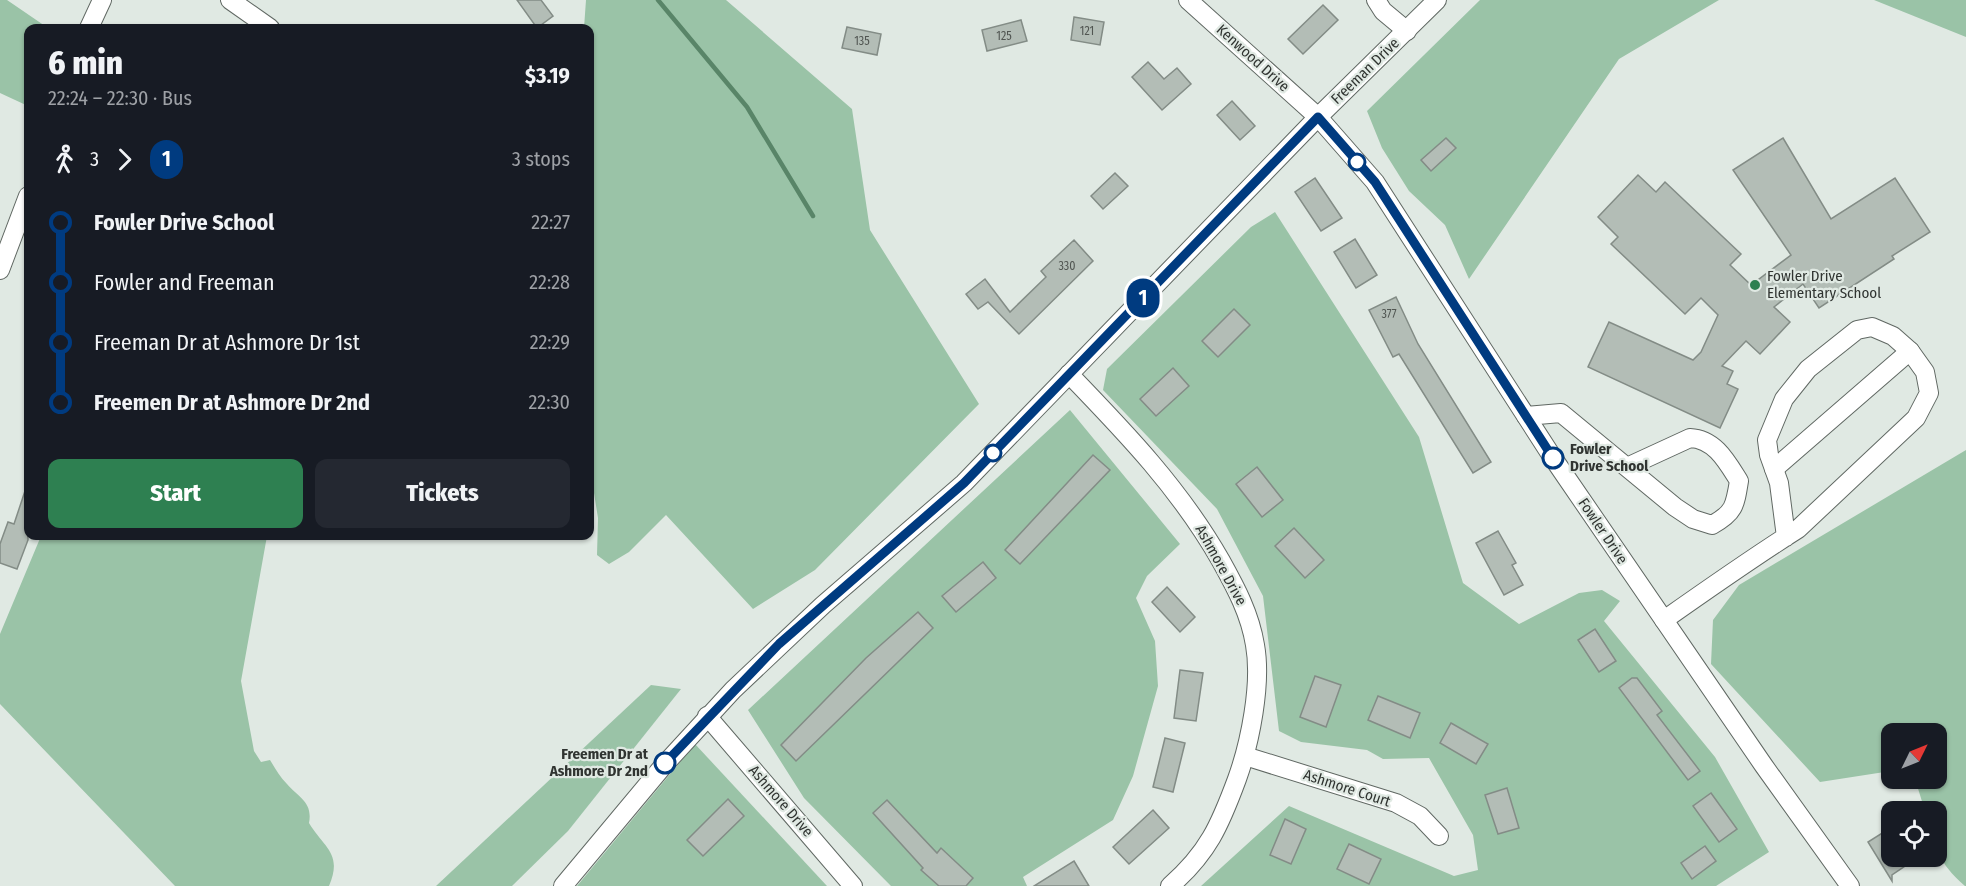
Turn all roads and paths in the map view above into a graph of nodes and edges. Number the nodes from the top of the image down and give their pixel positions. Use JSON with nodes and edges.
{"nodes":[{"id":1,"x":102,"y":0,"type":"edge"},
{"id":2,"x":230,"y":0,"type":"edge"},
{"id":3,"x":1188,"y":0,"type":"edge"},
{"id":4,"x":1376,"y":0,"type":"edge"},
{"id":5,"x":1437,"y":0,"type":"edge"},
{"id":6,"x":91,"y":24,"type":"edge"},
{"id":7,"x":264,"y":24,"type":"edge"},
{"id":8,"x":1407,"y":31,"type":"junction"},
{"id":9,"x":1318,"y":117,"type":"junction"},
{"id":10,"x":24,"y":207,"type":"edge"},
{"id":11,"x":0,"y":270,"type":"edge"},
{"id":12,"x":1910,"y":351,"type":"junction"},
{"id":13,"x":1069,"y":374,"type":"junction"},
{"id":14,"x":1526,"y":416,"type":"junction"},
{"id":15,"x":1627,"y":466,"type":"junction"},
{"id":16,"x":1774,"y":469,"type":"junction"},
{"id":17,"x":1786,"y":537,"type":"junction"},
{"id":18,"x":1664,"y":620,"type":"junction"},
{"id":19,"x":707,"y":716,"type":"junction"},
{"id":20,"x":1245,"y":756,"type":"junction"},
{"id":21,"x":1439,"y":836,"type":"dead end"},
{"id":22,"x":563,"y":886,"type":"edge"},
{"id":23,"x":854,"y":886,"type":"edge"},
{"id":24,"x":1170,"y":886,"type":"edge"},
{"id":25,"x":1850,"y":886,"type":"edge"}],
"edges":[{"from":1,"to":6,"type":"street"},
{"from":2,"to":7,"type":"street"},
{"from":3,"to":9,"type":"street","name":"Kenwood Drive"},
{"from":4,"to":8,"type":"street"},
{"from":5,"to":8,"type":"street","name":"Freeman Drive"},
{"from":8,"to":9,"type":"street","name":"Freeman Drive"},
{"from":9,"to":13,"type":"street","name":"Freeman Drive"},
{"from":9,"to":14,"type":"street","name":"Fowler Drive"},
{"from":10,"to":11,"type":"street"},
{"from":12,"to":16,"type":"street"},
{"from":12,"to":16,"type":"street"},
{"from":12,"to":17,"type":"street"},
{"from":13,"to":19,"type":"street","name":"Freeman Drive"},
{"from":13,"to":20,"type":"street","name":"Ashmore Drive"},
{"from":14,"to":15,"type":"street"},
{"from":14,"to":18,"type":"street","name":"Fowler Drive"},
{"from":15,"to":15,"type":"street"},
{"from":16,"to":17,"type":"street"},
{"from":17,"to":18,"type":"street"},
{"from":18,"to":25,"type":"street","name":"Fowler Drive"},
{"from":19,"to":22,"type":"street","name":"Freeman Drive"},
{"from":19,"to":23,"type":"street","name":"Ashmore Drive"},
{"from":20,"to":21,"type":"street","name":"Ashmore Court"},
{"from":20,"to":24,"type":"street","name":"Ashmore Drive"}]}
